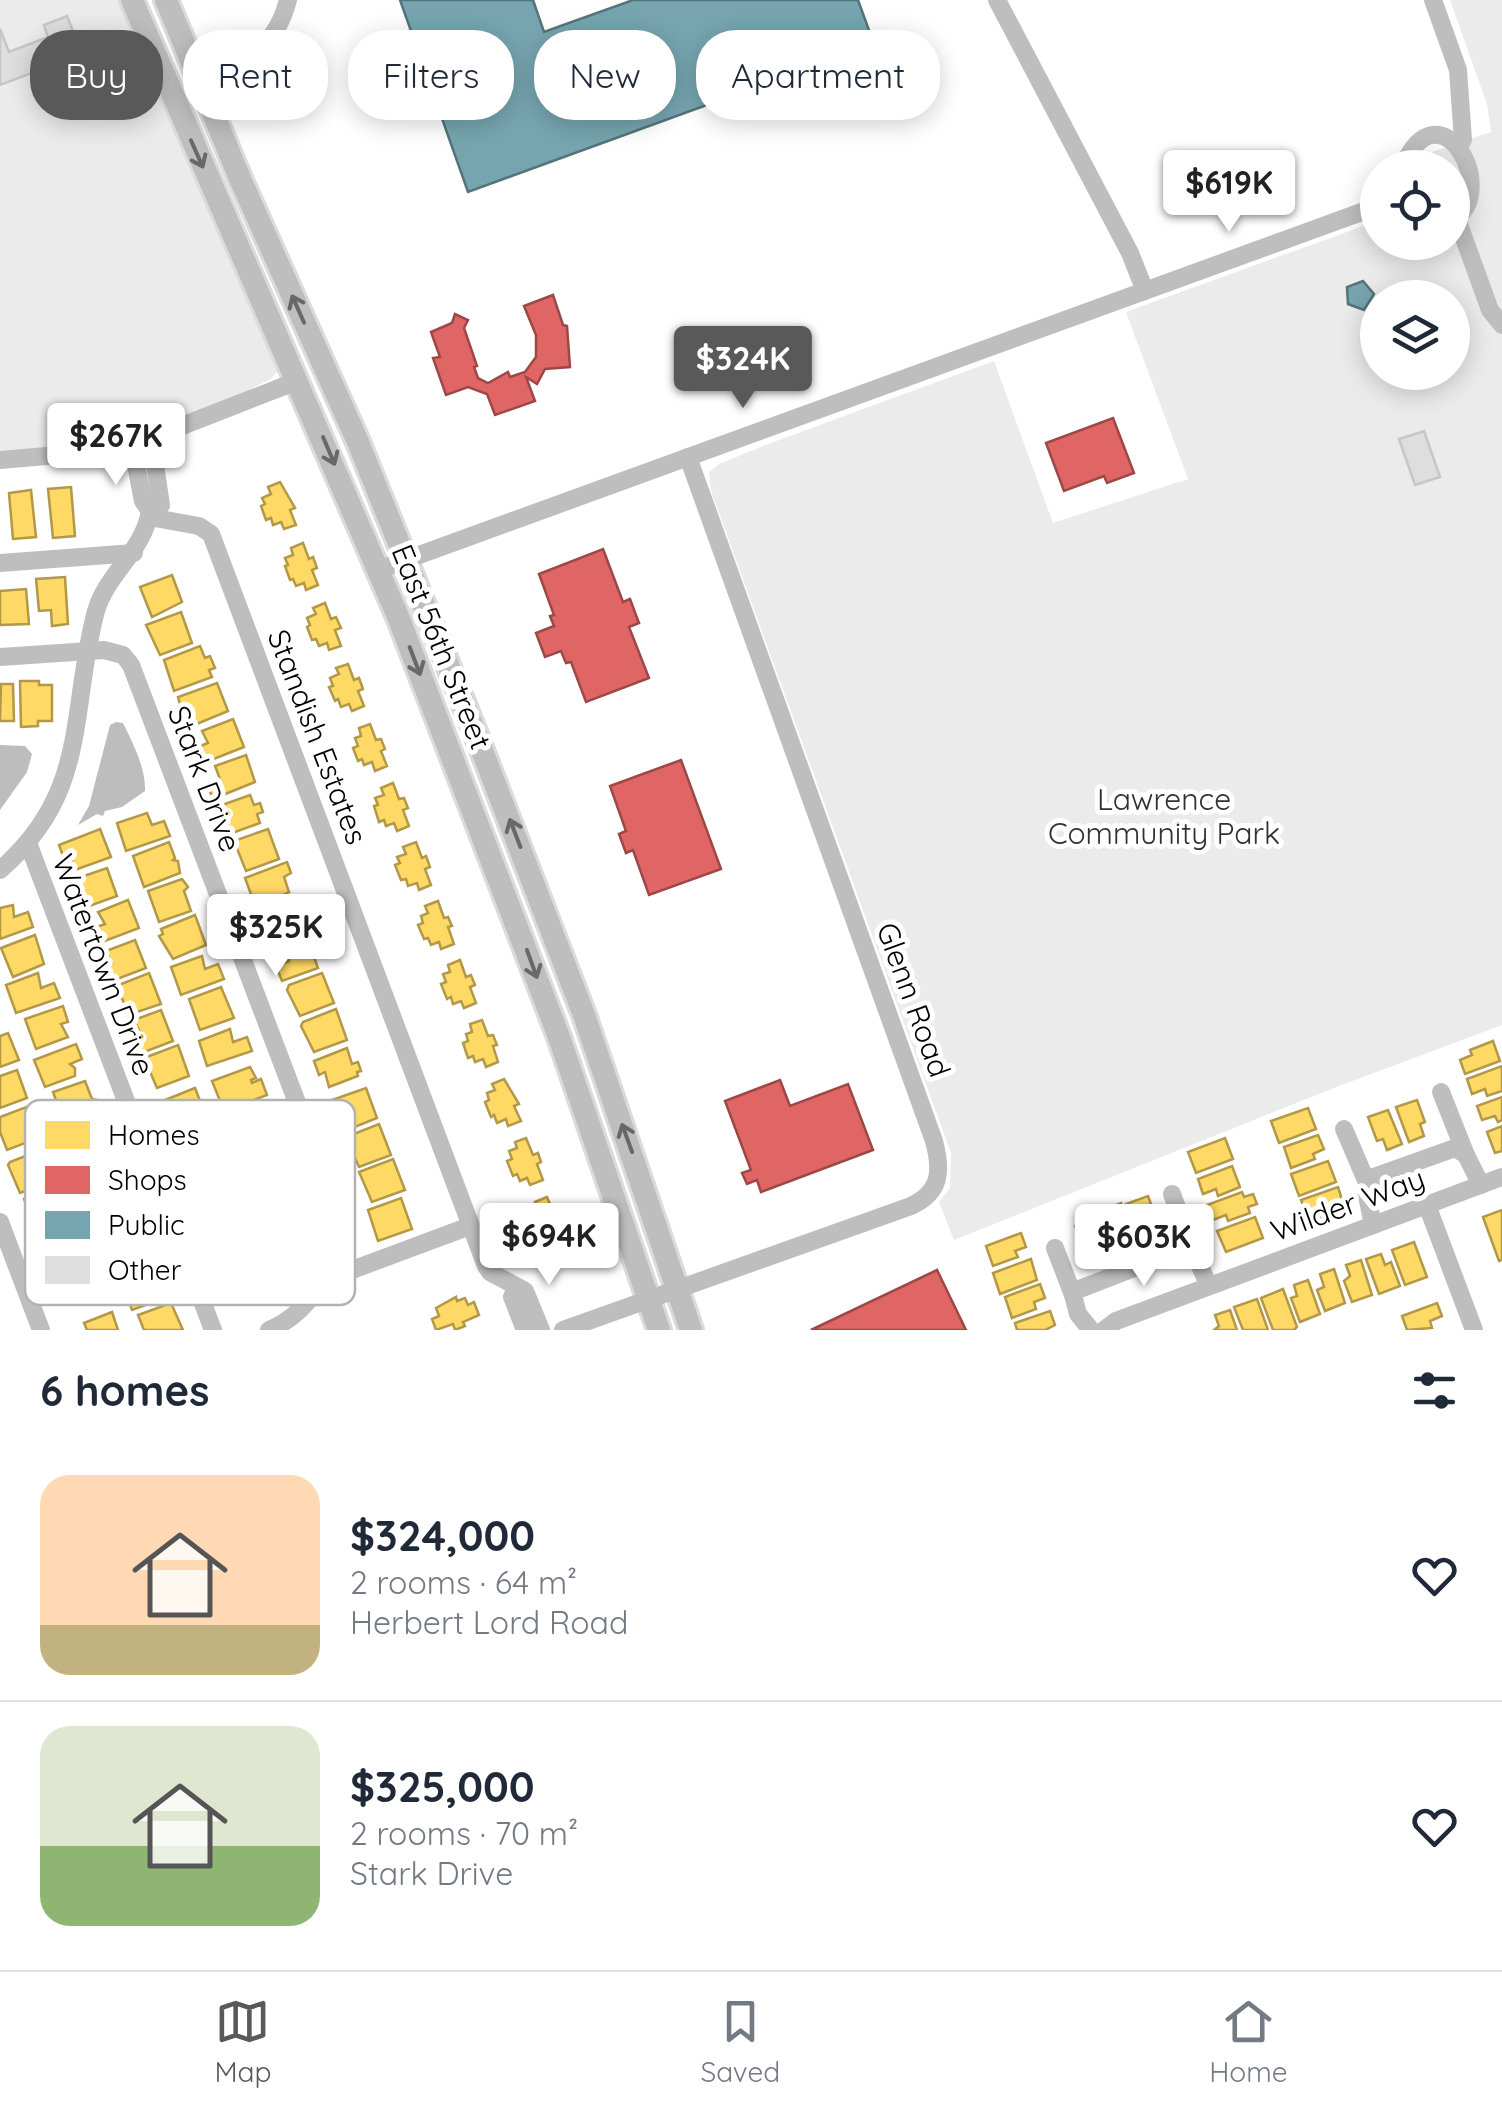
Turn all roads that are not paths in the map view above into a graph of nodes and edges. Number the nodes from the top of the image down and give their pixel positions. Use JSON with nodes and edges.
{"nodes":[{"id":1,"x":132,"y":0,"type":"edge"},
{"id":2,"x":166,"y":0,"type":"edge"},
{"id":3,"x":288,"y":0,"type":"edge"},
{"id":4,"x":996,"y":0,"type":"edge"},
{"id":5,"x":1433,"y":0,"type":"edge"},
{"id":6,"x":277,"y":30,"type":"edge"},
{"id":7,"x":183,"y":41,"type":"edge"},
{"id":8,"x":216,"y":120,"type":"edge"},
{"id":9,"x":1463,"y":140,"type":"junction"},
{"id":10,"x":1411,"y":150,"type":"edge"},
{"id":11,"x":1470,"y":210,"type":"edge"},
{"id":12,"x":1360,"y":212,"type":"edge"},
{"id":13,"x":1470,"y":259,"type":"edge"},
{"id":14,"x":1144,"y":290,"type":"junction"},
{"id":15,"x":1502,"y":325,"type":"edge"},
{"id":16,"x":298,"y":381,"type":"junction"},
{"id":17,"x":152,"y":437,"type":"junction"},
{"id":18,"x":132,"y":444,"type":"junction"},
{"id":19,"x":688,"y":457,"type":"junction"},
{"id":20,"x":0,"y":460,"type":"edge"},
{"id":21,"x":149,"y":514,"type":"junction"},
{"id":22,"x":134,"y":554,"type":"junction"},
{"id":23,"x":406,"y":559,"type":"junction"},
{"id":24,"x":0,"y":563,"type":"edge"},
{"id":25,"x":378,"y":570,"type":"junction"},
{"id":26,"x":90,"y":651,"type":"junction"},
{"id":27,"x":0,"y":658,"type":"edge"},
{"id":28,"x":28,"y":843,"type":"junction"},
{"id":29,"x":0,"y":870,"type":"edge"},
{"id":30,"x":1441,"y":1092,"type":"dead end"},
{"id":31,"x":126,"y":1100,"type":"edge"},
{"id":32,"x":296,"y":1100,"type":"edge"},
{"id":33,"x":1344,"y":1129,"type":"dead end"},
{"id":34,"x":1466,"y":1155,"type":"junction"},
{"id":35,"x":1502,"y":1178,"type":"edge"},
{"id":36,"x":1368,"y":1185,"type":"junction"},
{"id":37,"x":1480,"y":1185,"type":"junction"},
{"id":38,"x":1172,"y":1194,"type":"dead end"},
{"id":39,"x":1427,"y":1205,"type":"junction"},
{"id":40,"x":0,"y":1222,"type":"edge"},
{"id":41,"x":1373,"y":1225,"type":"junction"},
{"id":42,"x":470,"y":1226,"type":"junction"},
{"id":43,"x":1056,"y":1248,"type":"dead end"},
{"id":44,"x":1194,"y":1253,"type":"junction"},
{"id":45,"x":355,"y":1269,"type":"edge"},
{"id":46,"x":1210,"y":1286,"type":"junction"},
{"id":47,"x":25,"y":1288,"type":"edge"},
{"id":48,"x":516,"y":1288,"type":"junction"},
{"id":49,"x":677,"y":1288,"type":"junction"},
{"id":50,"x":1073,"y":1295,"type":"junction"},
{"id":51,"x":648,"y":1298,"type":"junction"},
{"id":52,"x":32,"y":1305,"type":"edge"},
{"id":53,"x":204,"y":1305,"type":"edge"},
{"id":54,"x":304,"y":1305,"type":"edge"},
{"id":55,"x":41,"y":1330,"type":"edge"},
{"id":56,"x":213,"y":1330,"type":"edge"},
{"id":57,"x":270,"y":1330,"type":"edge"},
{"id":58,"x":525,"y":1330,"type":"edge"},
{"id":59,"x":541,"y":1330,"type":"edge"},
{"id":60,"x":563,"y":1330,"type":"edge"},
{"id":61,"x":659,"y":1330,"type":"edge"},
{"id":62,"x":691,"y":1330,"type":"edge"},
{"id":63,"x":1091,"y":1330,"type":"edge"},
{"id":64,"x":1104,"y":1330,"type":"edge"},
{"id":65,"x":1474,"y":1330,"type":"edge"}],
"edges":[{"from":1,"to":16,"type":"main road","name":"East 56th Street","one_way":true},
{"from":2,"to":7,"type":"main road","name":"East 56th Street"},
{"from":3,"to":6,"type":"street"},
{"from":4,"to":14,"type":"street"},
{"from":5,"to":9,"type":"street"},
{"from":23,"to":8,"type":"main road","name":"East 56th Street","one_way":true},
{"from":9,"to":10,"type":"street"},
{"from":9,"to":11,"type":"street"},
{"from":12,"to":14,"type":"street"},
{"from":13,"to":15,"type":"street"},
{"from":14,"to":19,"type":"street"},
{"from":16,"to":17,"type":"street"},
{"from":16,"to":25,"type":"main road","name":"East 56th Street","one_way":true},
{"from":17,"to":18,"type":"street"},
{"from":17,"to":21,"type":"street"},
{"from":18,"to":20,"type":"street"},
{"from":18,"to":21,"type":"street"},
{"from":19,"to":23,"type":"street"},
{"from":19,"to":49,"type":"street","name":"Glenn Road"},
{"from":21,"to":22,"type":"street"},
{"from":21,"to":42,"type":"street","name":"Standish Estates"},
{"from":22,"to":24,"type":"street"},
{"from":22,"to":26,"type":"street"},
{"from":23,"to":25,"type":"street"},
{"from":49,"to":23,"type":"main road","name":"East 56th Street","one_way":true},
{"from":25,"to":51,"type":"main road","name":"East 56th Street","one_way":true},
{"from":26,"to":27,"type":"street"},
{"from":26,"to":28,"type":"street"},
{"from":26,"to":32,"type":"street","name":"Stark Drive"},
{"from":28,"to":29,"type":"street"},
{"from":28,"to":31,"type":"street","name":"Watertown Drive"},
{"from":30,"to":34,"type":"street"},
{"from":33,"to":36,"type":"street"},
{"from":34,"to":36,"type":"street"},
{"from":34,"to":37,"type":"street"},
{"from":35,"to":37,"type":"street","name":"Wilder Way"},
{"from":36,"to":41,"type":"street"},
{"from":37,"to":39,"type":"street","name":"Wilder Way"},
{"from":38,"to":44,"type":"street"},
{"from":39,"to":41,"type":"street","name":"Wilder Way"},
{"from":39,"to":65,"type":"street"},
{"from":40,"to":47,"type":"street"},
{"from":41,"to":46,"type":"street","name":"Wilder Way"},
{"from":42,"to":45,"type":"street"},
{"from":42,"to":48,"type":"street","name":"Standish Estates"},
{"from":43,"to":50,"type":"street"},
{"from":44,"to":46,"type":"street"},
{"from":44,"to":50,"type":"street"},
{"from":46,"to":64,"type":"street","name":"Wilder Way"},
{"from":48,"to":58,"type":"street"},
{"from":48,"to":59,"type":"street","name":"Standish Estates"},
{"from":49,"to":51,"type":"street","name":"Glenn Road"},
{"from":49,"to":62,"type":"main road","name":"East 56th Street"},
{"from":50,"to":63,"type":"street"},
{"from":51,"to":60,"type":"street","name":"Glenn Road"},
{"from":51,"to":61,"type":"main road","name":"East 56th Street"},
{"from":52,"to":55,"type":"street"},
{"from":53,"to":56,"type":"street","name":"Watertown Drive"},
{"from":54,"to":57,"type":"street","name":"Stark Drive"}]}
